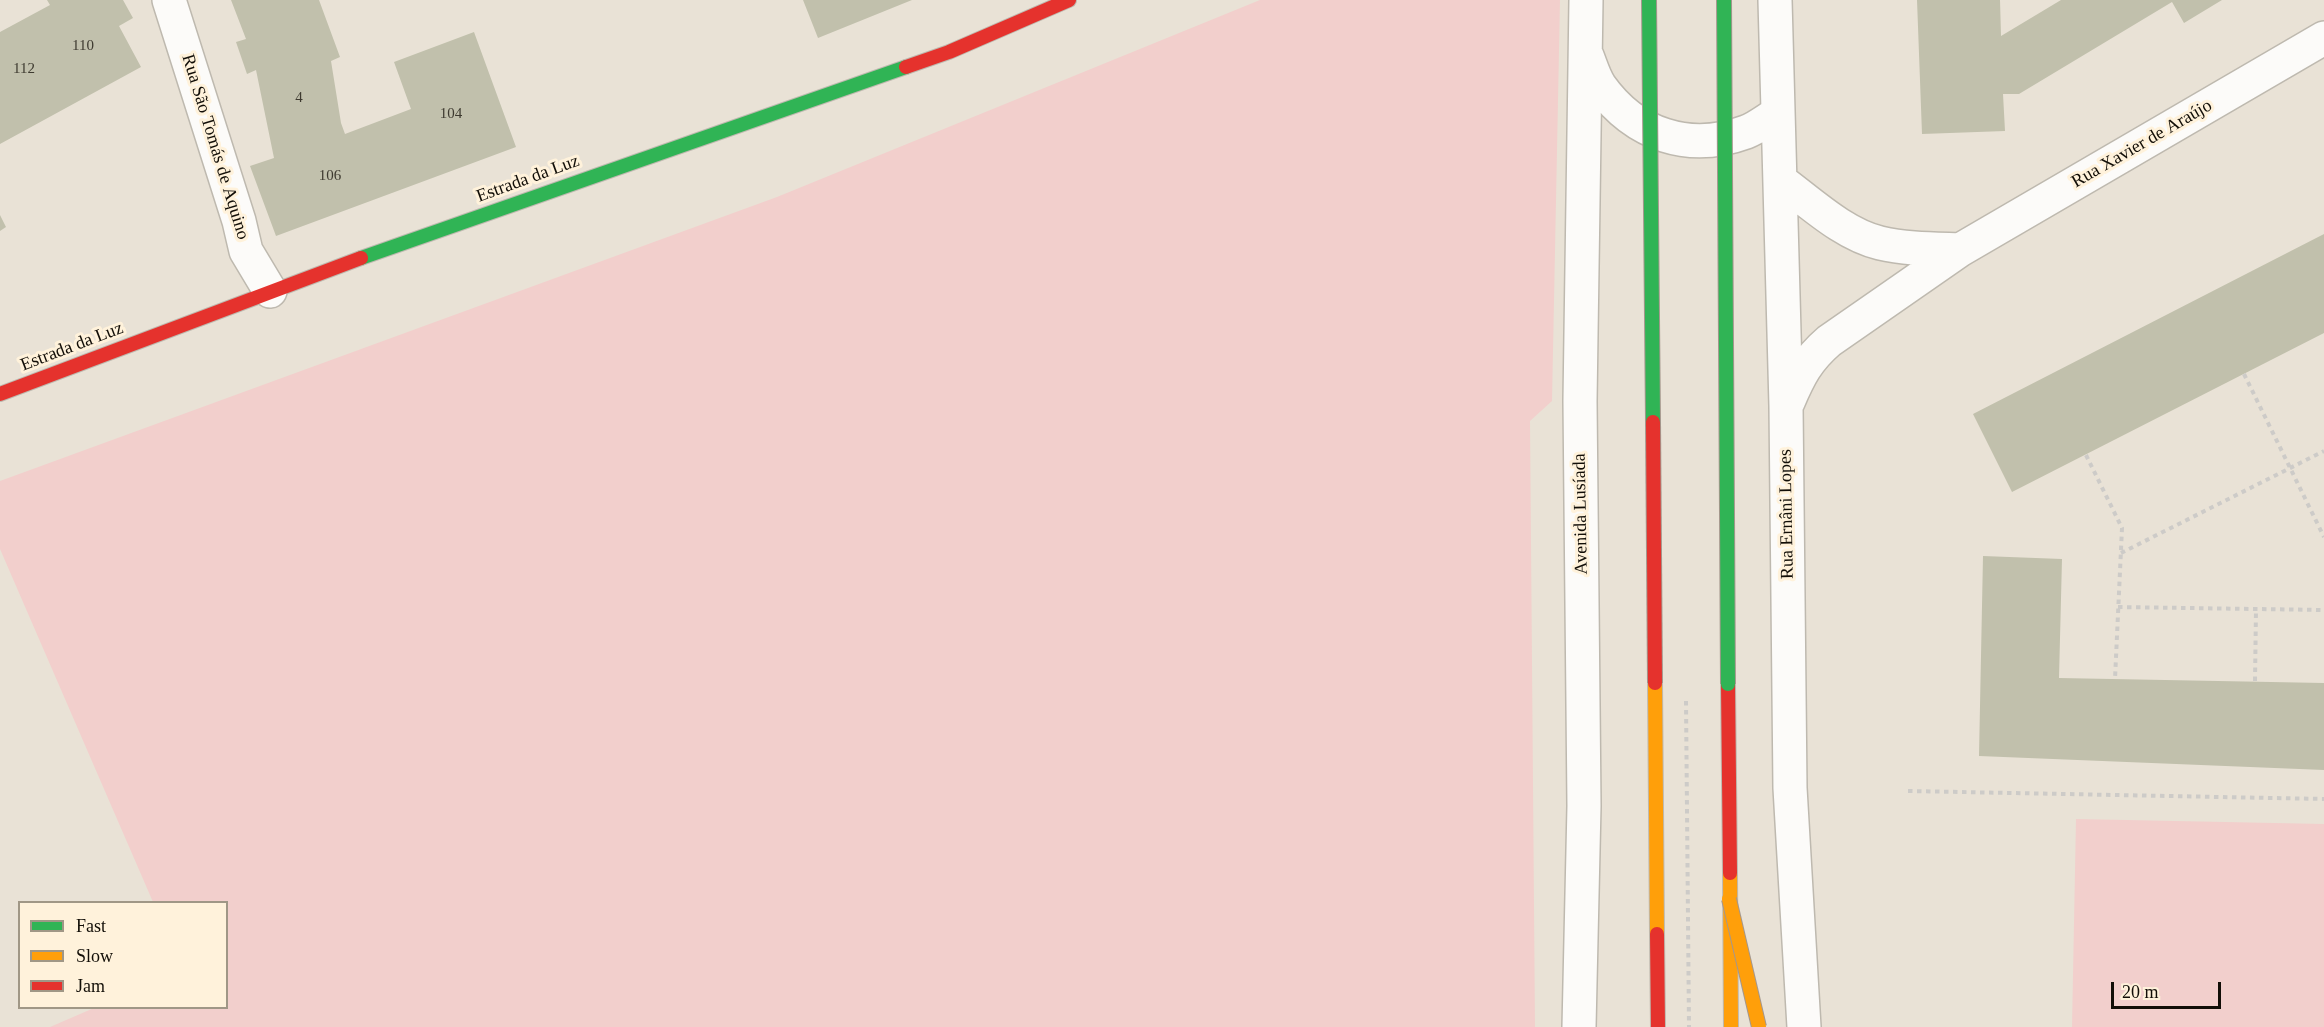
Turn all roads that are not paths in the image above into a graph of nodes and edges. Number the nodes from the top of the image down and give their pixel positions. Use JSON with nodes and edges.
{"nodes":[{"id":1,"x":169,"y":0,"type":"edge"},
{"id":2,"x":1069,"y":0,"type":"edge"},
{"id":3,"x":1586,"y":0,"type":"edge"},
{"id":4,"x":1649,"y":0,"type":"edge"},
{"id":5,"x":1724,"y":0,"type":"edge"},
{"id":6,"x":1775,"y":0,"type":"edge"},
{"id":7,"x":2324,"y":38,"type":"edge"},
{"id":8,"x":1585,"y":52,"type":"junction"},
{"id":9,"x":1778,"y":113,"type":"junction"},
{"id":10,"x":1781,"y":181,"type":"junction"},
{"id":11,"x":1960,"y":250,"type":"junction"},
{"id":12,"x":270,"y":291,"type":"junction"},
{"id":13,"x":0,"y":394,"type":"edge"},
{"id":14,"x":1786,"y":406,"type":"junction"},
{"id":15,"x":1657,"y":890,"type":"junction"},
{"id":16,"x":1729,"y":899,"type":"junction"},
{"id":17,"x":1644,"y":981,"type":"dead end"},
{"id":18,"x":1579,"y":1027,"type":"edge"},
{"id":19,"x":1658,"y":1027,"type":"edge"},
{"id":20,"x":1731,"y":1027,"type":"edge"},
{"id":21,"x":1759,"y":1027,"type":"edge"},
{"id":22,"x":1804,"y":1027,"type":"edge"}],
"edges":[{"from":1,"to":12,"type":"street","name":"Rua São Tomás de Aquino"},
{"from":2,"to":12,"type":"main road","name":"Estrada da Luz"},
{"from":3,"to":8,"type":"street","name":"Avenida Lusíada"},
{"from":4,"to":15,"type":"main road","bridge":true},
{"from":5,"to":16,"type":"main road","bridge":true},
{"from":6,"to":9,"type":"street","name":"Rua Ernâni Lopes"},
{"from":7,"to":11,"type":"street","name":"Rua Xavier de Araújo"},
{"from":8,"to":9,"type":"street"},
{"from":8,"to":18,"type":"street","name":"Avenida Lusíada"},
{"from":9,"to":10,"type":"street","name":"Rua Ernâni Lopes"},
{"from":10,"to":11,"type":"street"},
{"from":10,"to":14,"type":"street","name":"Rua Ernâni Lopes"},
{"from":11,"to":14,"type":"street","name":"Rua Xavier de Araújo"},
{"from":12,"to":13,"type":"main road","name":"Estrada da Luz"},
{"from":14,"to":22,"type":"street","name":"Rua Ernâni Lopes"},
{"from":15,"to":17,"type":"main road"},
{"from":15,"to":19,"type":"main road"},
{"from":16,"to":20,"type":"main road","bridge":true},
{"from":16,"to":21,"type":"main road","bridge":true}]}
